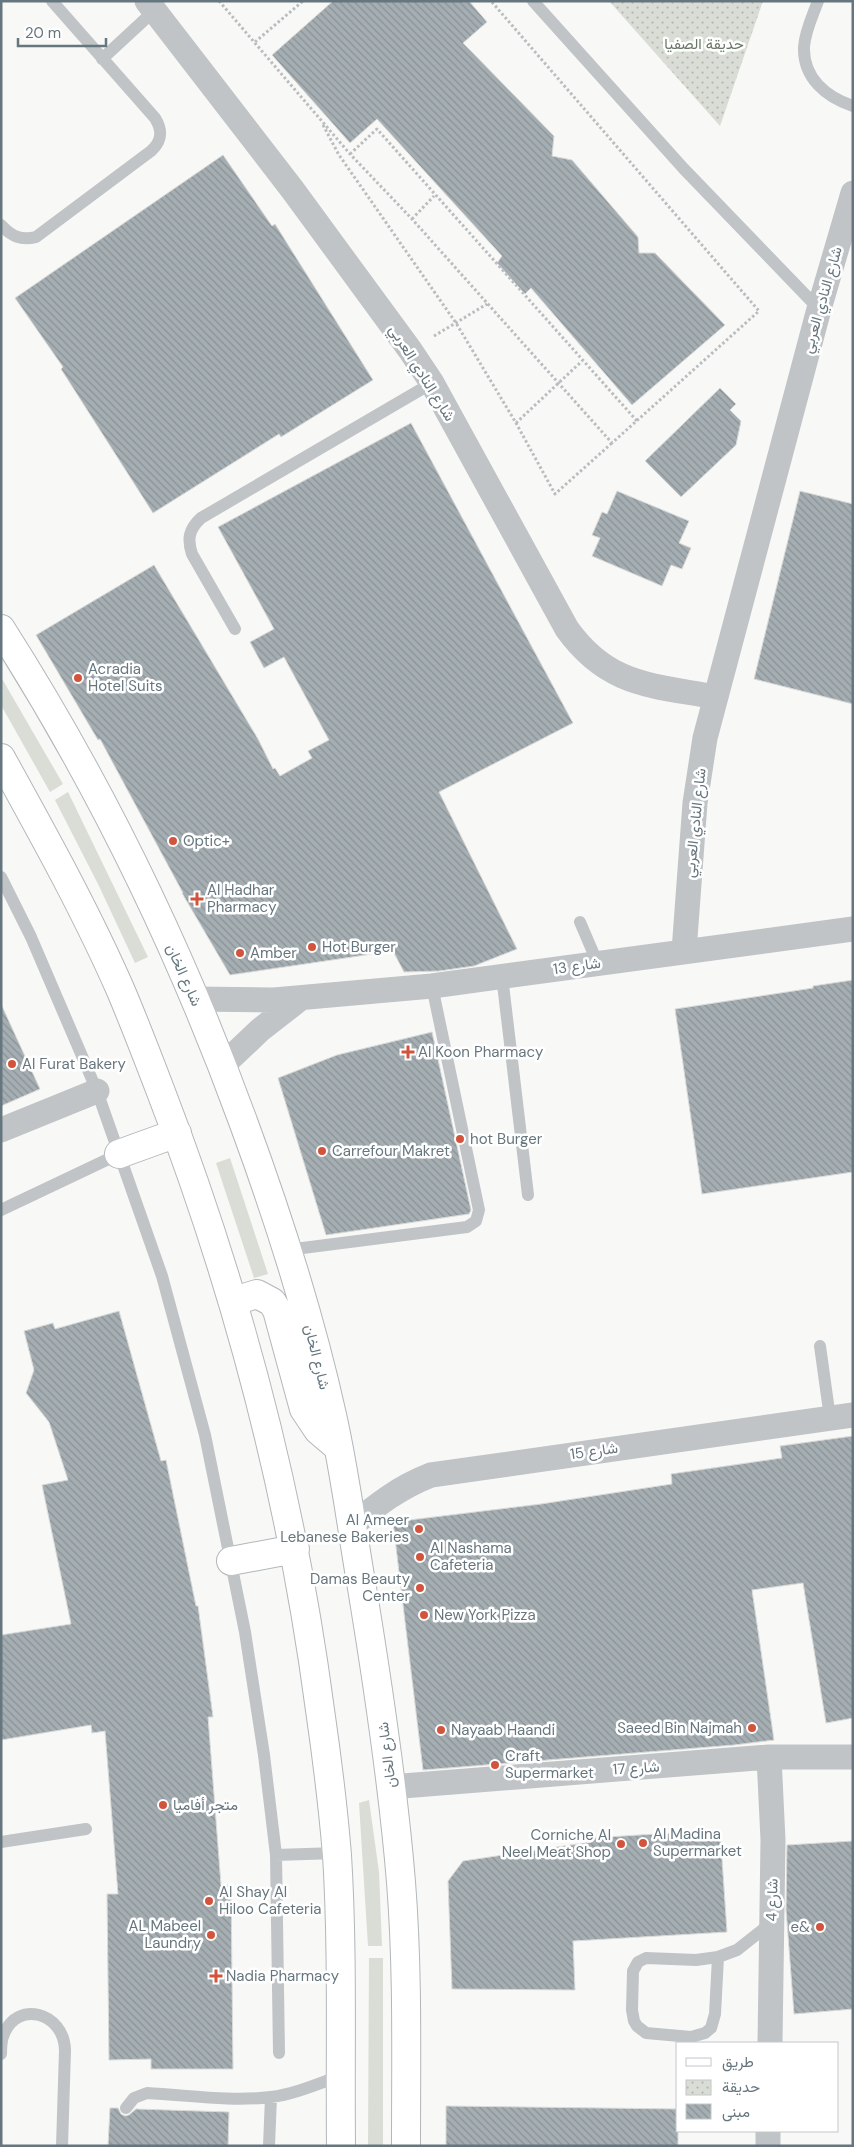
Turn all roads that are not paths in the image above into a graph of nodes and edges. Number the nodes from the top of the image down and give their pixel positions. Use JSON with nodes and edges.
{"nodes":[{"id":1,"x":52,"y":1,"type":"edge"},
{"id":2,"x":533,"y":1,"type":"edge"},
{"id":3,"x":818,"y":1,"type":"edge"},
{"id":4,"x":151,"y":6,"type":"edge"},
{"id":5,"x":102,"y":59,"type":"junction"},
{"id":6,"x":853,"y":106,"type":"edge"},
{"id":7,"x":853,"y":193,"type":"edge"},
{"id":8,"x":1,"y":225,"type":"edge"},
{"id":9,"x":819,"y":309,"type":"junction"},
{"id":10,"x":432,"y":383,"type":"junction"},
{"id":11,"x":1,"y":629,"type":"edge"},
{"id":12,"x":235,"y":629,"type":"dead end"},
{"id":13,"x":715,"y":697,"type":"junction"},
{"id":14,"x":1,"y":758,"type":"edge"},
{"id":15,"x":1,"y":878,"type":"edge"},
{"id":16,"x":580,"y":922,"type":"dead end"},
{"id":17,"x":853,"y":929,"type":"edge"},
{"id":18,"x":684,"y":951,"type":"junction"},
{"id":19,"x":598,"y":964,"type":"junction"},
{"id":20,"x":502,"y":976,"type":"junction"},
{"id":21,"x":432,"y":986,"type":"junction"},
{"id":22,"x":301,"y":998,"type":"junction"},
{"id":23,"x":195,"y":999,"type":"junction"},
{"id":24,"x":222,"y":1066,"type":"junction"},
{"id":25,"x":97,"y":1092,"type":"junction"},
{"id":26,"x":1,"y":1130,"type":"edge"},
{"id":27,"x":176,"y":1133,"type":"junction"},
{"id":28,"x":120,"y":1154,"type":"junction"},
{"id":29,"x":528,"y":1195,"type":"dead end"},
{"id":30,"x":1,"y":1210,"type":"edge"},
{"id":31,"x":287,"y":1250,"type":"junction"},
{"id":32,"x":234,"y":1301,"type":"junction"},
{"id":33,"x":820,"y":1346,"type":"dead end"},
{"id":34,"x":841,"y":1417,"type":"edge"},
{"id":35,"x":338,"y":1447,"type":"junction"},
{"id":36,"x":351,"y":1528,"type":"junction"},
{"id":37,"x":295,"y":1549,"type":"junction"},
{"id":38,"x":232,"y":1561,"type":"junction"},
{"id":39,"x":853,"y":1757,"type":"edge"},
{"id":40,"x":769,"y":1758,"type":"junction"},
{"id":41,"x":390,"y":1787,"type":"junction"},
{"id":42,"x":86,"y":1829,"type":"dead end"},
{"id":43,"x":1,"y":1842,"type":"edge"},
{"id":44,"x":336,"y":1853,"type":"junction"},
{"id":45,"x":276,"y":1855,"type":"junction"},
{"id":46,"x":771,"y":1924,"type":"junction"},
{"id":47,"x":718,"y":1957,"type":"junction"},
{"id":48,"x":770,"y":2042,"type":"edge"},
{"id":49,"x":279,"y":2052,"type":"dead end"},
{"id":50,"x":1,"y":2054,"type":"edge"},
{"id":51,"x":340,"y":2076,"type":"junction"},
{"id":52,"x":271,"y":2097,"type":"junction"},
{"id":53,"x":126,"y":2108,"type":"dead end"},
{"id":54,"x":768,"y":2132,"type":"edge"},
{"id":55,"x":62,"y":2146,"type":"edge"},
{"id":56,"x":269,"y":2146,"type":"edge"},
{"id":57,"x":341,"y":2146,"type":"edge"},
{"id":58,"x":406,"y":2146,"type":"edge"},
{"id":59,"x":768,"y":2146,"type":"edge"}],
"edges":[{"from":1,"to":5,"type":"lane"},
{"from":2,"to":9,"type":"lane"},
{"from":3,"to":6,"type":"lane"},
{"from":4,"to":5,"type":"lane"},
{"from":4,"to":10,"type":"street","name":"شارع النادي العربي"},
{"from":5,"to":8,"type":"lane"},
{"from":7,"to":9,"type":"street","name":"شارع النادي العربي"},
{"from":9,"to":13,"type":"street","name":"شارع النادي العربي"},
{"from":10,"to":12,"type":"lane"},
{"from":10,"to":13,"type":"street","name":"شارع النادي العربي"},
{"from":11,"to":23,"type":"main road","name":"شارع الخان"},
{"from":13,"to":18,"type":"street","name":"شارع النادي العربي"},
{"from":14,"to":27,"type":"main road"},
{"from":15,"to":25,"type":"lane"},
{"from":16,"to":19,"type":"lane"},
{"from":17,"to":18,"type":"street","name":"شارع 13"},
{"from":18,"to":19,"type":"street","name":"شارع 13"},
{"from":19,"to":20,"type":"street","name":"شارع 13"},
{"from":20,"to":21,"type":"street","name":"شارع 13"},
{"from":20,"to":29,"type":"lane"},
{"from":21,"to":22,"type":"street","name":"شارع 13"},
{"from":21,"to":31,"type":"lane"},
{"from":22,"to":23,"type":"street","name":"شارع 13"},
{"from":22,"to":24,"type":"street"},
{"from":23,"to":24,"type":"main road","name":"شارع الخان"},
{"from":24,"to":31,"type":"main road","name":"شارع الخان"},
{"from":25,"to":26,"type":"street"},
{"from":25,"to":28,"type":"lane"},
{"from":27,"to":28,"type":"main road"},
{"from":27,"to":32,"type":"main road"},
{"from":28,"to":30,"type":"lane"},
{"from":28,"to":38,"type":"lane"},
{"from":31,"to":35,"type":"main road","name":"شارع الخان"},
{"from":32,"to":35,"type":"main road"},
{"from":32,"to":37,"type":"main road"},
{"from":33,"to":34,"type":"lane"},
{"from":34,"to":36,"type":"street","name":"شارع 15"},
{"from":35,"to":36,"type":"main road","name":"شارع الخان"},
{"from":36,"to":41,"type":"main road","name":"شارع الخان"},
{"from":37,"to":38,"type":"main road"},
{"from":37,"to":44,"type":"main road"},
{"from":38,"to":45,"type":"lane"},
{"from":39,"to":40,"type":"street","name":"شارع 17"},
{"from":40,"to":41,"type":"street","name":"شارع 17"},
{"from":40,"to":46,"type":"street","name":"شارع 4"},
{"from":41,"to":58,"type":"main road","name":"شارع الخان"},
{"from":42,"to":43,"type":"lane"},
{"from":44,"to":45,"type":"lane"},
{"from":44,"to":51,"type":"main road"},
{"from":45,"to":49,"type":"lane"},
{"from":46,"to":47,"type":"lane"},
{"from":46,"to":48,"type":"street","name":"شارع 4"},
{"from":47,"to":47,"type":"lane"},
{"from":50,"to":55,"type":"lane"},
{"from":51,"to":52,"type":"lane"},
{"from":51,"to":57,"type":"main road"},
{"from":52,"to":53,"type":"lane"},
{"from":52,"to":56,"type":"lane"},
{"from":54,"to":59,"type":"street"}]}
